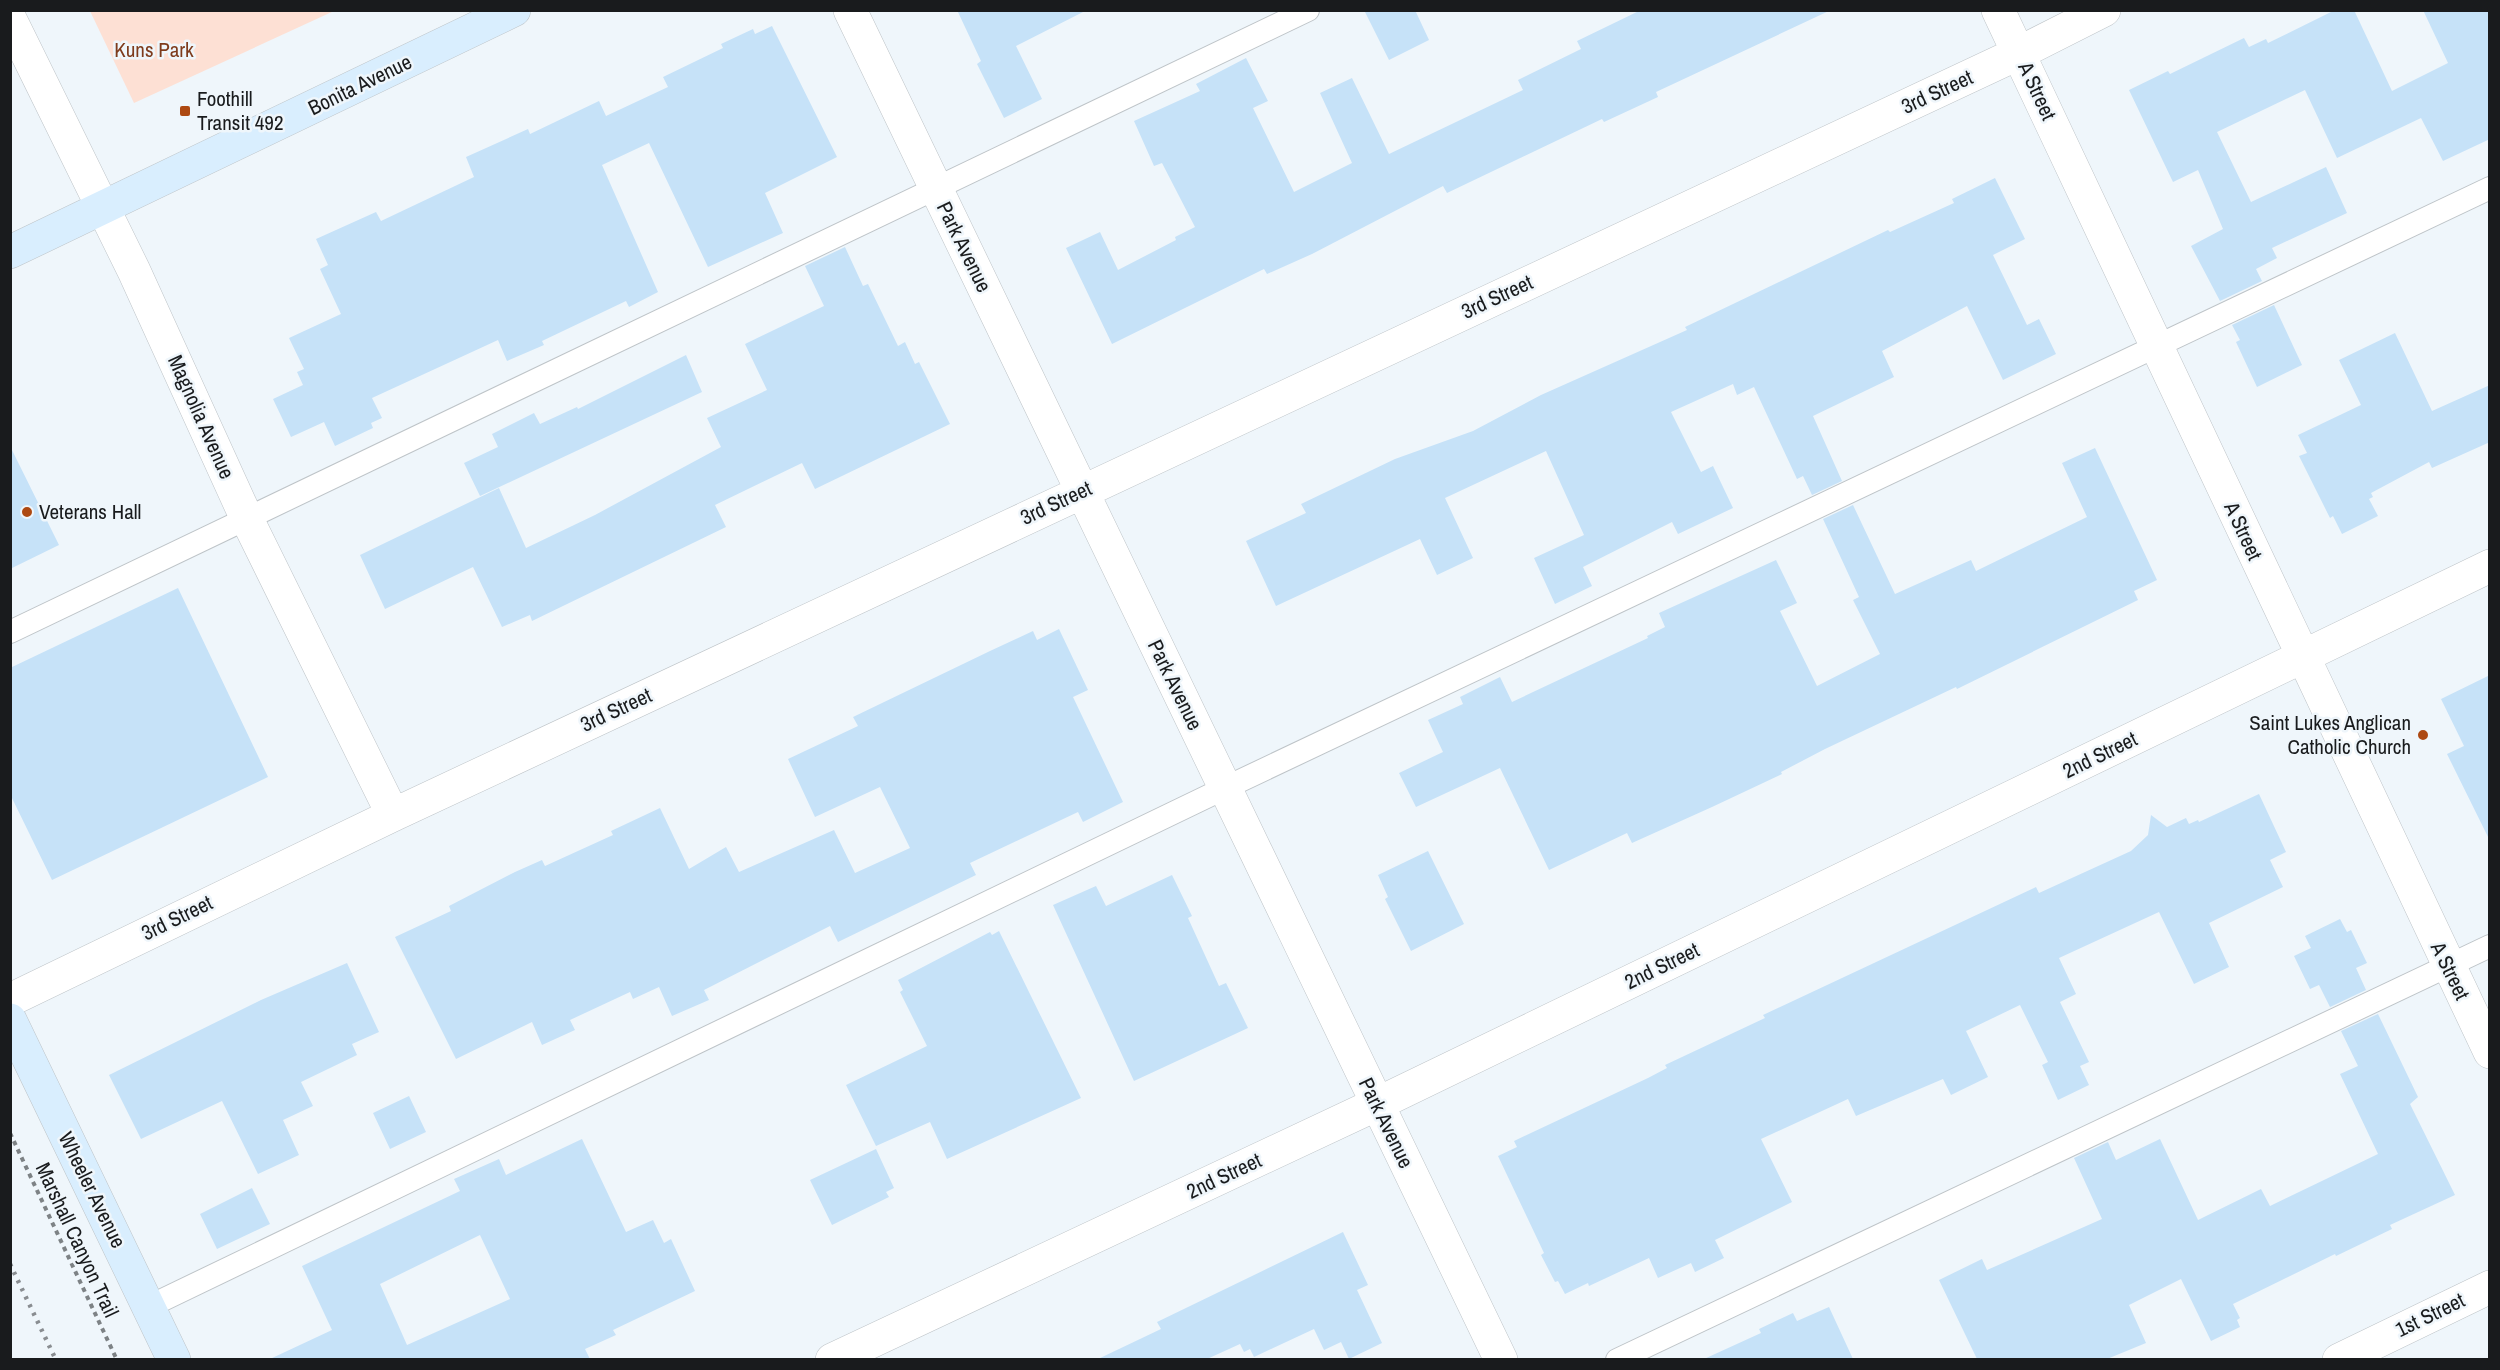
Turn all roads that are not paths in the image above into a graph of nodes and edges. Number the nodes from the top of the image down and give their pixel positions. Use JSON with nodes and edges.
{"nodes":[{"id":1,"x":514,"y":10,"type":"edge"},
{"id":2,"x":850,"y":10,"type":"edge"},
{"id":3,"x":1308,"y":10,"type":"edge"},
{"id":4,"x":1998,"y":10,"type":"edge"},
{"id":5,"x":2104,"y":10,"type":"edge"},
{"id":6,"x":10,"y":19,"type":"edge"},
{"id":7,"x":2019,"y":53,"type":"junction"},
{"id":8,"x":935,"y":187,"type":"junction"},
{"id":9,"x":2490,"y":188,"type":"edge"},
{"id":10,"x":104,"y":207,"type":"junction"},
{"id":11,"x":10,"y":252,"type":"edge"},
{"id":12,"x":2157,"y":346,"type":"junction"},
{"id":13,"x":1082,"y":491,"type":"junction"},
{"id":14,"x":246,"y":518,"type":"junction"},
{"id":15,"x":2490,"y":566,"type":"edge"},
{"id":16,"x":10,"y":632,"type":"edge"},
{"id":17,"x":2302,"y":657,"type":"junction"},
{"id":18,"x":1225,"y":788,"type":"junction"},
{"id":19,"x":393,"y":815,"type":"junction"},
{"id":20,"x":2490,"y":946,"type":"edge"},
{"id":21,"x":2447,"y":967,"type":"junction"},
{"id":22,"x":10,"y":1000,"type":"edge"},
{"id":23,"x":10,"y":1020,"type":"edge"},
{"id":24,"x":2490,"y":1052,"type":"edge"},
{"id":25,"x":1377,"y":1104,"type":"junction"},
{"id":26,"x":2490,"y":1287,"type":"edge"},
{"id":27,"x":148,"y":1307,"type":"junction"},
{"id":28,"x":174,"y":1359,"type":"edge"},
{"id":29,"x":832,"y":1359,"type":"edge"},
{"id":30,"x":1500,"y":1359,"type":"edge"},
{"id":31,"x":1617,"y":1359,"type":"edge"},
{"id":32,"x":2339,"y":1359,"type":"edge"}],
"edges":[{"from":1,"to":10,"type":"main road","name":"Bonita Avenue"},
{"from":2,"to":8,"type":"street","name":"Park Avenue"},
{"from":3,"to":8,"type":"lane"},
{"from":4,"to":7,"type":"street","name":"A Street"},
{"from":5,"to":7,"type":"street","name":"3rd Street"},
{"from":6,"to":10,"type":"street","name":"Magnolia Avenue"},
{"from":7,"to":12,"type":"street","name":"A Street"},
{"from":7,"to":13,"type":"street","name":"3rd Street"},
{"from":8,"to":13,"type":"street","name":"Park Avenue"},
{"from":8,"to":14,"type":"lane"},
{"from":9,"to":12,"type":"lane"},
{"from":10,"to":11,"type":"main road","name":"Bonita Avenue"},
{"from":10,"to":14,"type":"street","name":"Magnolia Avenue"},
{"from":12,"to":17,"type":"street","name":"A Street"},
{"from":12,"to":18,"type":"lane"},
{"from":13,"to":18,"type":"street","name":"Park Avenue"},
{"from":13,"to":19,"type":"street","name":"3rd Street"},
{"from":14,"to":16,"type":"lane"},
{"from":14,"to":19,"type":"street","name":"Magnolia Avenue"},
{"from":15,"to":17,"type":"street","name":"2nd Street"},
{"from":17,"to":21,"type":"street","name":"A Street"},
{"from":17,"to":25,"type":"street","name":"2nd Street"},
{"from":18,"to":25,"type":"street","name":"Park Avenue"},
{"from":18,"to":27,"type":"lane"},
{"from":19,"to":22,"type":"street","name":"3rd Street"},
{"from":20,"to":21,"type":"lane"},
{"from":21,"to":24,"type":"street","name":"A Street"},
{"from":21,"to":31,"type":"lane"},
{"from":23,"to":27,"type":"main road","name":"Wheeler Avenue"},
{"from":25,"to":29,"type":"street","name":"2nd Street"},
{"from":25,"to":30,"type":"street","name":"Park Avenue"},
{"from":26,"to":32,"type":"street","name":"1st Street"},
{"from":27,"to":28,"type":"main road","name":"Wheeler Avenue"}]}
